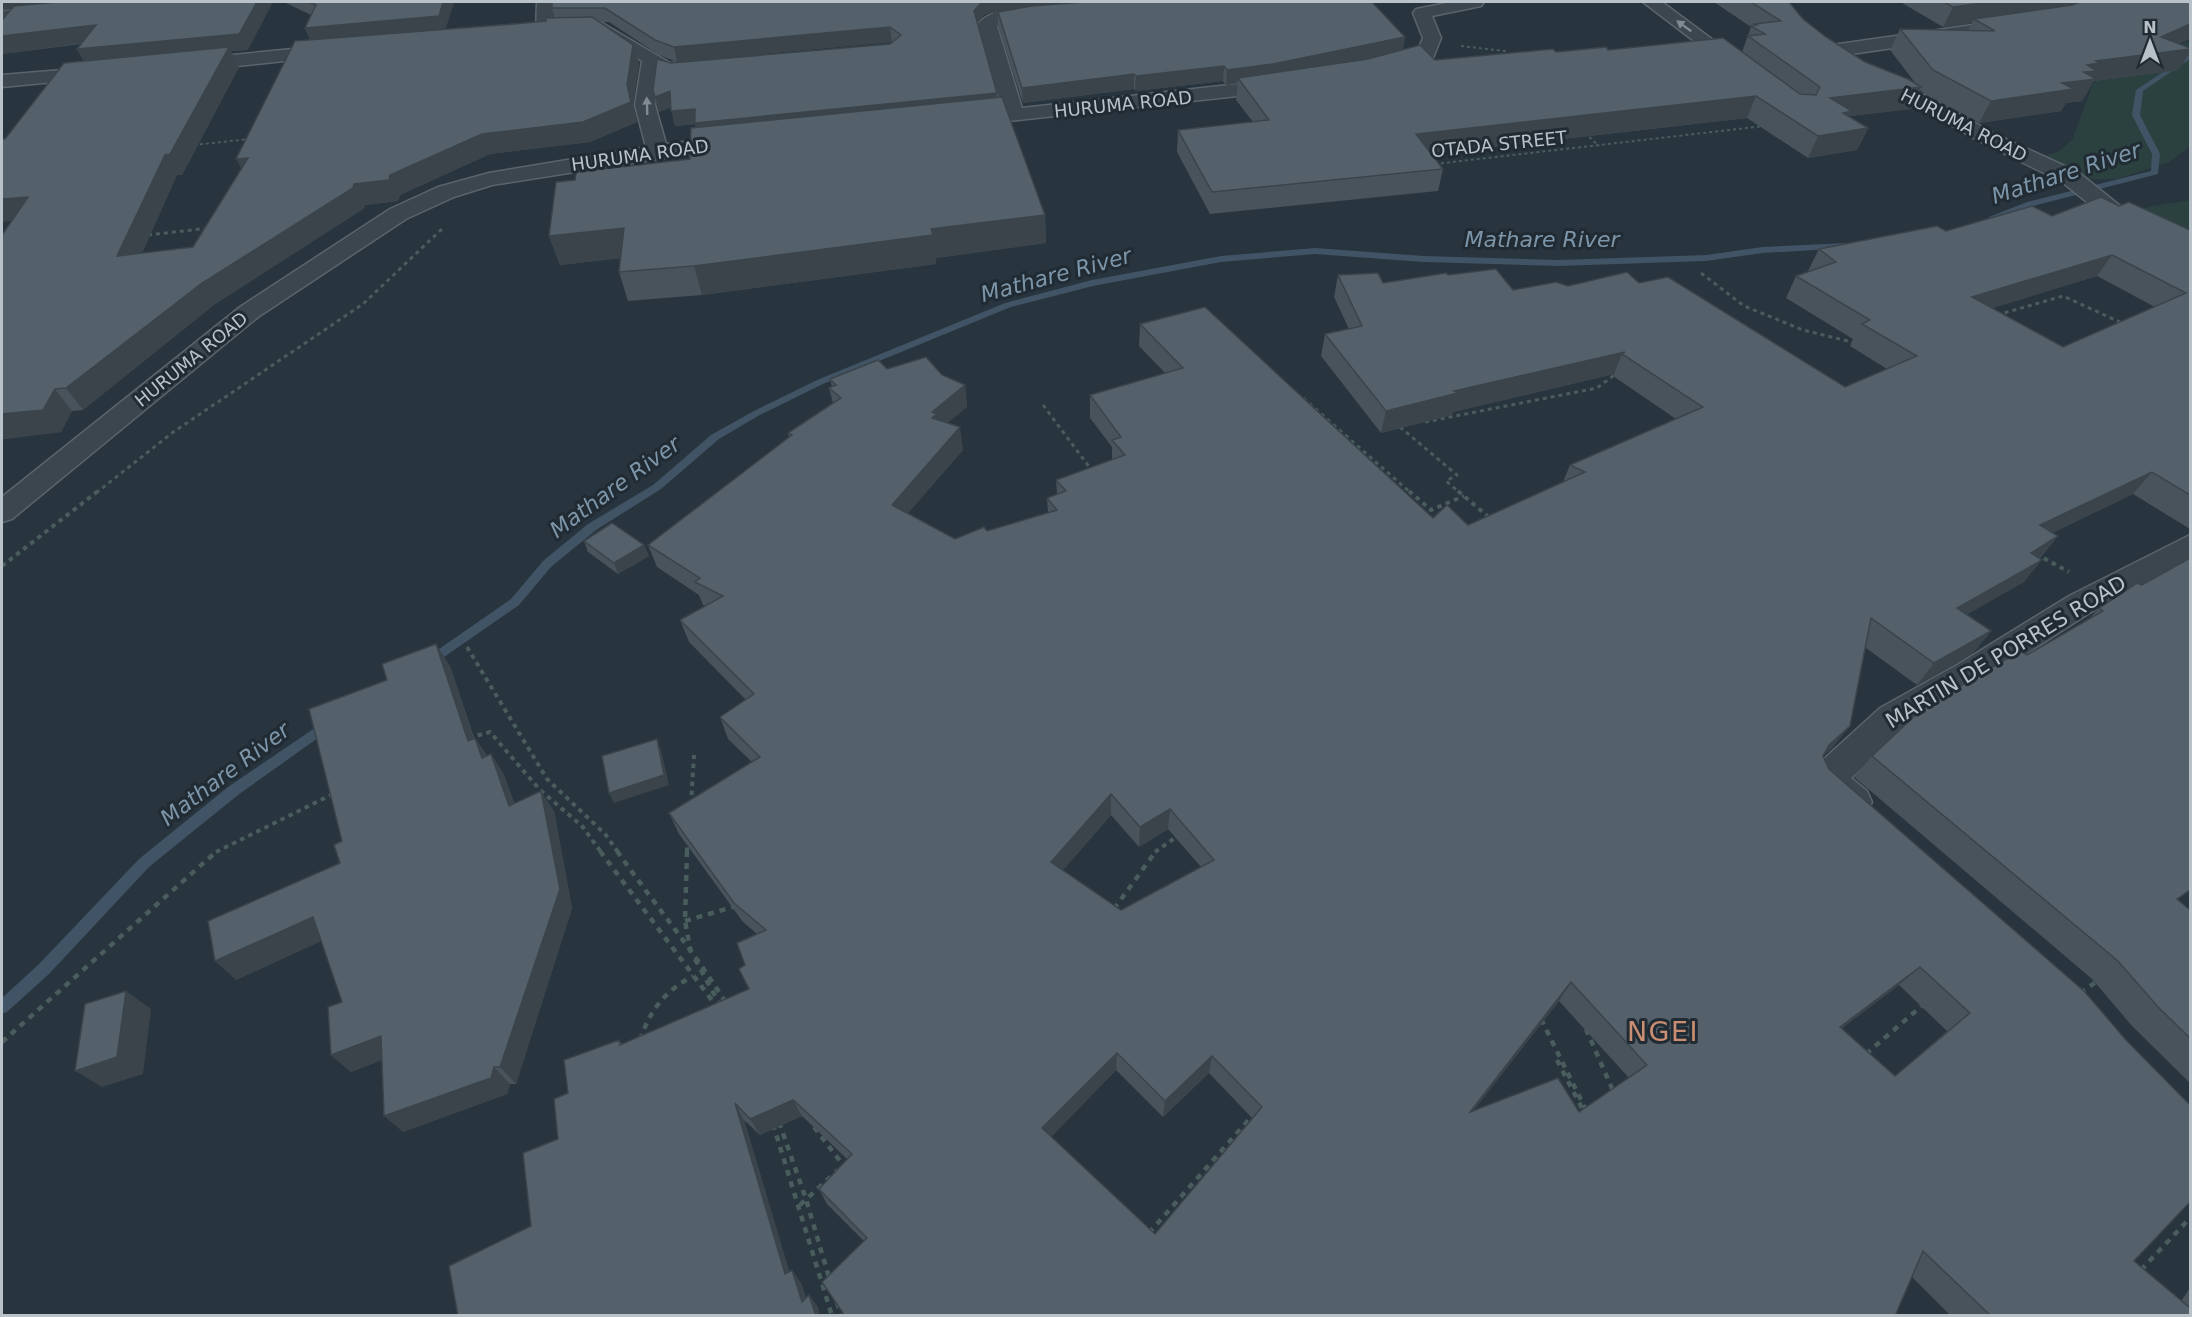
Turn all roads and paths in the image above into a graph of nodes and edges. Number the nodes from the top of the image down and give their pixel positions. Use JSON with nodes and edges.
{"nodes":[{"id":1,"x":546,"y":2,"type":"edge"},
{"id":2,"x":1475,"y":2,"type":"edge"},
{"id":3,"x":1651,"y":2,"type":"edge"},
{"id":4,"x":2094,"y":2,"type":"edge"},
{"id":5,"x":1415,"y":7,"type":"edge"},
{"id":6,"x":69,"y":9,"type":"edge"},
{"id":7,"x":1065,"y":10,"type":"edge"},
{"id":8,"x":2,"y":16,"type":"edge"},
{"id":9,"x":545,"y":30,"type":"junction"},
{"id":10,"x":522,"y":33,"type":"edge"},
{"id":11,"x":1809,"y":37,"type":"edge"},
{"id":12,"x":1430,"y":44,"type":"junction"},
{"id":13,"x":352,"y":50,"type":"edge"},
{"id":14,"x":1825,"y":52,"type":"junction"},
{"id":15,"x":1513,"y":59,"type":"edge"},
{"id":16,"x":651,"y":61,"type":"junction"},
{"id":17,"x":176,"y":66,"type":"edge"},
{"id":18,"x":712,"y":67,"type":"edge"},
{"id":19,"x":120,"y":72,"type":"edge"},
{"id":20,"x":1364,"y":72,"type":"edge"},
{"id":21,"x":1753,"y":76,"type":"edge"},
{"id":22,"x":2,"y":81,"type":"edge"},
{"id":23,"x":1300,"y":82,"type":"edge"},
{"id":24,"x":1014,"y":115,"type":"junction"},
{"id":25,"x":943,"y":122,"type":"edge"},
{"id":26,"x":1768,"y":125,"type":"edge"},
{"id":27,"x":1584,"y":131,"type":"edge"},
{"id":28,"x":760,"y":140,"type":"edge"},
{"id":29,"x":194,"y":145,"type":"dead end"},
{"id":30,"x":1599,"y":147,"type":"junction"},
{"id":31,"x":248,"y":149,"type":"edge"},
{"id":32,"x":658,"y":150,"type":"junction"},
{"id":33,"x":1429,"y":164,"type":"edge"},
{"id":34,"x":449,"y":223,"type":"dead end"},
{"id":35,"x":215,"y":227,"type":"edge"},
{"id":36,"x":144,"y":235,"type":"dead end"},
{"id":37,"x":2190,"y":249,"type":"edge"},
{"id":38,"x":1701,"y":273,"type":"dead end"},
{"id":39,"x":1994,"y":316,"type":"edge"},
{"id":40,"x":2131,"y":328,"type":"edge"},
{"id":41,"x":1863,"y":344,"type":"edge"},
{"id":42,"x":1626,"y":367,"type":"edge"},
{"id":43,"x":1301,"y":396,"type":"edge"},
{"id":44,"x":1043,"y":405,"type":"dead end"},
{"id":45,"x":1422,"y":423,"type":"edge"},
{"id":46,"x":1411,"y":425,"type":"edge"},
{"id":47,"x":1095,"y":464,"type":"edge"},
{"id":48,"x":1101,"y":473,"type":"edge"},
{"id":49,"x":1098,"y":479,"type":"edge"},
{"id":50,"x":1464,"y":496,"type":"junction"},
{"id":51,"x":2,"y":512,"type":"edge"},
{"id":52,"x":1500,"y":526,"type":"edge"},
{"id":53,"x":2190,"y":545,"type":"edge"},
{"id":54,"x":2027,"y":549,"type":"edge"},
{"id":55,"x":2,"y":566,"type":"edge"},
{"id":56,"x":2075,"y":573,"type":"dead end"},
{"id":57,"x":467,"y":648,"type":"dead end"},
{"id":58,"x":460,"y":741,"type":"edge"},
{"id":59,"x":694,"y":755,"type":"dead end"},
{"id":60,"x":344,"y":788,"type":"edge"},
{"id":61,"x":690,"y":807,"type":"edge"},
{"id":62,"x":1881,"y":825,"type":"edge"},
{"id":63,"x":1186,"y":831,"type":"edge"},
{"id":64,"x":687,"y":837,"type":"edge"},
{"id":65,"x":744,"y":902,"type":"edge"},
{"id":66,"x":1107,"y":916,"type":"edge"},
{"id":67,"x":685,"y":921,"type":"junction"},
{"id":68,"x":692,"y":954,"type":"junction"},
{"id":69,"x":693,"y":976,"type":"junction"},
{"id":70,"x":2105,"y":976,"type":"dead end"},
{"id":71,"x":2076,"y":995,"type":"edge"},
{"id":72,"x":1929,"y":999,"type":"edge"},
{"id":73,"x":1540,"y":1013,"type":"edge"},
{"id":74,"x":1582,"y":1021,"type":"dead end"},
{"id":75,"x":2,"y":1042,"type":"edge"},
{"id":76,"x":639,"y":1042,"type":"edge"},
{"id":77,"x":1860,"y":1059,"type":"edge"},
{"id":78,"x":1616,"y":1097,"type":"edge"},
{"id":79,"x":1256,"y":1112,"type":"edge"},
{"id":80,"x":777,"y":1114,"type":"edge"},
{"id":81,"x":770,"y":1117,"type":"edge"},
{"id":82,"x":808,"y":1120,"type":"edge"},
{"id":83,"x":1590,"y":1122,"type":"edge"},
{"id":84,"x":852,"y":1156,"type":"edge"},
{"id":85,"x":844,"y":1164,"type":"junction"},
{"id":86,"x":848,"y":1175,"type":"edge"},
{"id":87,"x":806,"y":1198,"type":"junction"},
{"id":88,"x":800,"y":1205,"type":"junction"},
{"id":89,"x":2190,"y":1218,"type":"edge"},
{"id":90,"x":1147,"y":1235,"type":"edge"},
{"id":91,"x":2136,"y":1276,"type":"edge"},
{"id":92,"x":831,"y":1286,"type":"edge"},
{"id":93,"x":834,"y":1296,"type":"edge"},
{"id":94,"x":832,"y":1316,"type":"edge"},
{"id":95,"x":841,"y":1316,"type":"edge"}],
"edges":[{"from":1,"to":9,"type":"street"},
{"from":2,"to":5,"type":"street"},
{"from":21,"to":3,"type":"street","one_way":true},
{"from":4,"to":14,"type":"street"},
{"from":5,"to":12,"type":"street"},
{"from":6,"to":8,"type":"street"},
{"from":7,"to":24,"type":"street"},
{"from":9,"to":10,"type":"street"},
{"from":9,"to":16,"type":"street"},
{"from":11,"to":14,"type":"street","name":"HURUMA ROAD"},
{"from":12,"to":15,"type":"path"},
{"from":12,"to":20,"type":"street"},
{"from":13,"to":17,"type":"street"},
{"from":14,"to":37,"type":"street","name":"HURUMA ROAD"},
{"from":16,"to":18,"type":"street"},
{"from":32,"to":16,"type":"street","one_way":true},
{"from":19,"to":22,"type":"street"},
{"from":23,"to":24,"type":"street","name":"HURUMA ROAD"},
{"from":24,"to":25,"type":"street","name":"HURUMA ROAD"},
{"from":26,"to":30,"type":"path","name":"OTADA STREET"},
{"from":27,"to":30,"type":"path","name":"OTADA STREET"},
{"from":28,"to":32,"type":"street","name":"HURUMA ROAD"},
{"from":29,"to":31,"type":"path"},
{"from":30,"to":33,"type":"path","name":"OTADA STREET"},
{"from":32,"to":51,"type":"street","name":"HURUMA ROAD"},
{"from":34,"to":55,"type":"path"},
{"from":35,"to":36,"type":"path"},
{"from":38,"to":41,"type":"path"},
{"from":39,"to":40,"type":"path"},
{"from":42,"to":45,"type":"path"},
{"from":43,"to":50,"type":"path"},
{"from":44,"to":49,"type":"path"},
{"from":46,"to":50,"type":"path"},
{"from":47,"to":48,"type":"path"},
{"from":50,"to":52,"type":"path"},
{"from":53,"to":62,"type":"street","name":"MARTIN DE PORRES ROAD"},
{"from":54,"to":56,"type":"path"},
{"from":57,"to":68,"type":"path"},
{"from":58,"to":69,"type":"path"},
{"from":59,"to":61,"type":"path"},
{"from":60,"to":75,"type":"path"},
{"from":63,"to":66,"type":"path"},
{"from":64,"to":67,"type":"path"},
{"from":65,"to":67,"type":"path"},
{"from":67,"to":68,"type":"path"},
{"from":68,"to":69,"type":"path"},
{"from":69,"to":76,"type":"path"},
{"from":70,"to":71,"type":"path"},
{"from":72,"to":77,"type":"path"},
{"from":73,"to":83,"type":"path"},
{"from":74,"to":78,"type":"path"},
{"from":79,"to":90,"type":"path"},
{"from":80,"to":87,"type":"path"},
{"from":81,"to":88,"type":"path"},
{"from":82,"to":85,"type":"path"},
{"from":84,"to":85,"type":"path"},
{"from":85,"to":86,"type":"path"},
{"from":85,"to":87,"type":"path"},
{"from":87,"to":88,"type":"path"},
{"from":87,"to":92,"type":"path"},
{"from":88,"to":94,"type":"path"},
{"from":89,"to":91,"type":"path"},
{"from":93,"to":95,"type":"path"}]}
